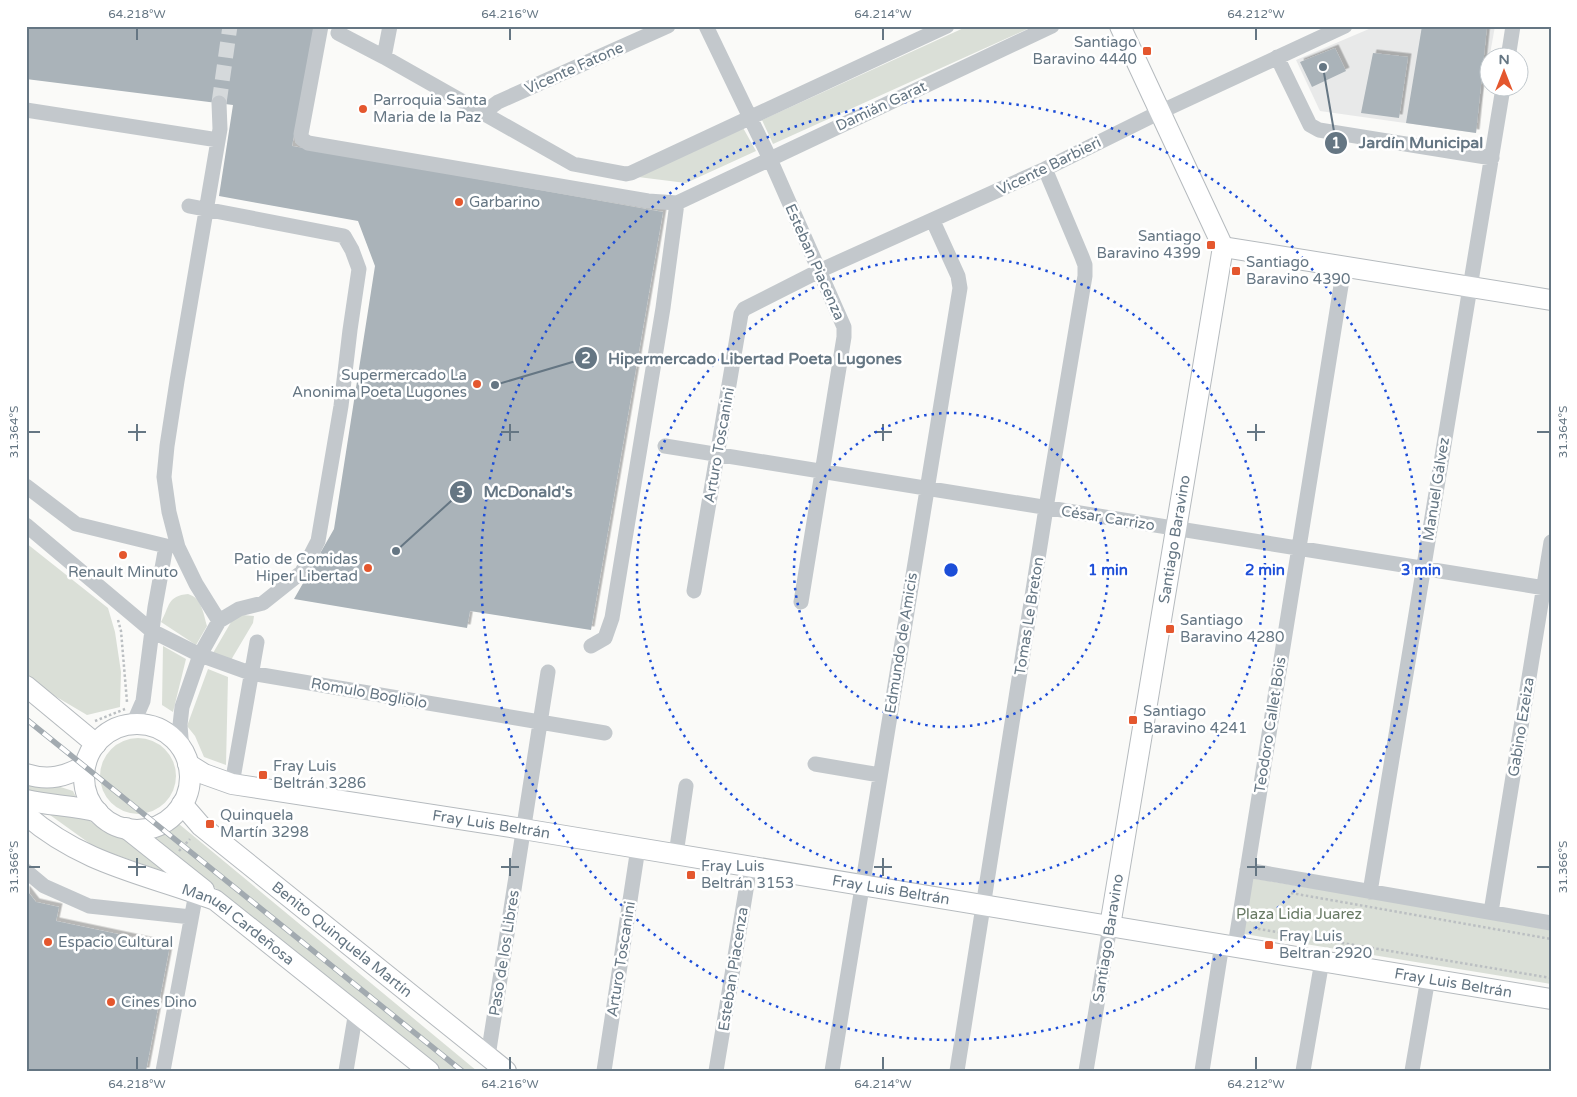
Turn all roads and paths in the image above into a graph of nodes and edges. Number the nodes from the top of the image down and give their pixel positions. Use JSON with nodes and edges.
{"nodes":[{"id":1,"x":321,"y":26,"type":"edge"},
{"id":2,"x":390,"y":26,"type":"edge"},
{"id":3,"x":668,"y":26,"type":"edge"},
{"id":4,"x":706,"y":26,"type":"edge"},
{"id":5,"x":946,"y":26,"type":"edge"},
{"id":6,"x":1052,"y":26,"type":"edge"},
{"id":7,"x":1120,"y":26,"type":"edge"},
{"id":8,"x":1345,"y":26,"type":"edge"},
{"id":9,"x":1514,"y":26,"type":"edge"},
{"id":10,"x":338,"y":33,"type":"dead end"},
{"id":11,"x":1510,"y":48,"type":"edge"},
{"id":12,"x":384,"y":57,"type":"junction"},
{"id":13,"x":1277,"y":57,"type":"junction"},
{"id":14,"x":1501,"y":98,"type":"edge"},
{"id":15,"x":219,"y":103,"type":"tunnel mouth"},
{"id":16,"x":26,"y":110,"type":"edge"},
{"id":17,"x":1160,"y":112,"type":"junction"},
{"id":18,"x":483,"y":114,"type":"junction"},
{"id":19,"x":750,"y":118,"type":"junction"},
{"id":20,"x":218,"y":140,"type":"junction"},
{"id":21,"x":1492,"y":158,"type":"junction"},
{"id":22,"x":770,"y":159,"type":"junction"},
{"id":23,"x":1044,"y":169,"type":"junction"},
{"id":24,"x":677,"y":203,"type":"junction"},
{"id":25,"x":189,"y":206,"type":"dead end"},
{"id":26,"x":206,"y":210,"type":"junction"},
{"id":27,"x":933,"y":221,"type":"junction"},
{"id":28,"x":1223,"y":247,"type":"junction"},
{"id":29,"x":1344,"y":267,"type":"junction"},
{"id":30,"x":819,"y":272,"type":"junction"},
{"id":31,"x":1470,"y":287,"type":"junction"},
{"id":32,"x":1551,"y":300,"type":"edge"},
{"id":33,"x":752,"y":304,"type":"joint"},
{"id":34,"x":665,"y":446,"type":"dead end"},
{"id":35,"x":718,"y":455,"type":"junction"},
{"id":36,"x":822,"y":471,"type":"junction"},
{"id":37,"x":26,"y":486,"type":"edge"},
{"id":38,"x":926,"y":488,"type":"junction"},
{"id":39,"x":1046,"y":508,"type":"junction"},
{"id":40,"x":26,"y":525,"type":"edge"},
{"id":41,"x":1176,"y":529,"type":"junction"},
{"id":42,"x":1551,"y":542,"type":"edge"},
{"id":43,"x":1299,"y":547,"type":"junction"},
{"id":44,"x":1424,"y":568,"type":"junction"},
{"id":45,"x":1547,"y":588,"type":"edge"},
{"id":46,"x":694,"y":591,"type":"dead end"},
{"id":47,"x":115,"y":600,"type":"junction"},
{"id":48,"x":801,"y":602,"type":"dead end"},
{"id":49,"x":220,"y":620,"type":"junction"},
{"id":50,"x":152,"y":631,"type":"junction"},
{"id":51,"x":257,"y":642,"type":"dead end"},
{"id":52,"x":591,"y":646,"type":"dead end"},
{"id":53,"x":200,"y":655,"type":"junction"},
{"id":54,"x":548,"y":672,"type":"dead end"},
{"id":55,"x":250,"y":673,"type":"junction"},
{"id":56,"x":26,"y":686,"type":"edge"},
{"id":57,"x":540,"y":722,"type":"junction"},
{"id":58,"x":133,"y":724,"type":"junction"},
{"id":59,"x":605,"y":733,"type":"dead end"},
{"id":60,"x":90,"y":739,"type":"junction"},
{"id":61,"x":185,"y":757,"type":"junction"},
{"id":62,"x":815,"y":764,"type":"dead end"},
{"id":63,"x":85,"y":766,"type":"junction"},
{"id":64,"x":26,"y":774,"type":"edge"},
{"id":65,"x":880,"y":776,"type":"junction"},
{"id":66,"x":232,"y":784,"type":"junction"},
{"id":67,"x":686,"y":786,"type":"dead end"},
{"id":68,"x":184,"y":799,"type":"junction"},
{"id":69,"x":26,"y":800,"type":"edge"},
{"id":70,"x":98,"y":812,"type":"junction"},
{"id":71,"x":26,"y":815,"type":"edge"},
{"id":72,"x":126,"y":828,"type":"junction"},
{"id":73,"x":523,"y":829,"type":"junction"},
{"id":74,"x":196,"y":832,"type":"dead end"},
{"id":75,"x":638,"y":848,"type":"junction"},
{"id":76,"x":676,"y":854,"type":"junction"},
{"id":77,"x":170,"y":862,"type":"junction"},
{"id":78,"x":750,"y":866,"type":"junction"},
{"id":79,"x":1247,"y":870,"type":"junction"},
{"id":80,"x":26,"y":871,"type":"edge"},
{"id":81,"x":862,"y":885,"type":"junction"},
{"id":82,"x":1370,"y":892,"type":"junction"},
{"id":83,"x":196,"y":893,"type":"junction"},
{"id":84,"x":1287,"y":893,"type":"dead end"},
{"id":85,"x":215,"y":900,"type":"junction"},
{"id":86,"x":984,"y":905,"type":"junction"},
{"id":87,"x":1491,"y":912,"type":"junction"},
{"id":88,"x":192,"y":917,"type":"junction"},
{"id":89,"x":1254,"y":920,"type":"dead end"},
{"id":90,"x":1551,"y":922,"type":"edge"},
{"id":91,"x":1110,"y":926,"type":"junction"},
{"id":92,"x":1551,"y":939,"type":"edge"},
{"id":93,"x":1228,"y":945,"type":"junction"},
{"id":94,"x":1322,"y":961,"type":"junction"},
{"id":95,"x":1428,"y":978,"type":"junction"},
{"id":96,"x":1551,"y":978,"type":"edge"},
{"id":97,"x":1551,"y":999,"type":"edge"},
{"id":98,"x":356,"y":1011,"type":"junction"},
{"id":99,"x":488,"y":1056,"type":"junction"},
{"id":100,"x":163,"y":1071,"type":"edge"},
{"id":101,"x":346,"y":1071,"type":"edge"},
{"id":102,"x":430,"y":1071,"type":"edge"},
{"id":103,"x":506,"y":1071,"type":"edge"},
{"id":104,"x":604,"y":1071,"type":"edge"},
{"id":105,"x":716,"y":1071,"type":"edge"},
{"id":106,"x":832,"y":1071,"type":"edge"},
{"id":107,"x":957,"y":1071,"type":"edge"},
{"id":108,"x":1086,"y":1071,"type":"edge"},
{"id":109,"x":1202,"y":1071,"type":"edge"},
{"id":110,"x":1303,"y":1071,"type":"edge"},
{"id":111,"x":1412,"y":1071,"type":"edge"}],
"edges":[{"from":1,"to":24,"type":"street"},
{"from":2,"to":12,"type":"street"},
{"from":3,"to":18,"type":"street","name":"Vicente Fatone"},
{"from":4,"to":19,"type":"street","name":"Esteban Piacenza"},
{"from":5,"to":19,"type":"street"},
{"from":6,"to":22,"type":"street","name":"Damián Garat"},
{"from":7,"to":17,"type":"main road"},
{"from":8,"to":13,"type":"street","name":"Vicente Barbieri"},
{"from":9,"to":11,"type":"street"},
{"from":10,"to":12,"type":"street"},
{"from":12,"to":18,"type":"street"},
{"from":13,"to":17,"type":"street","name":"Vicente Barbieri"},
{"from":13,"to":21,"type":"street"},
{"from":14,"to":21,"type":"street","name":"Manuel Gálvez"},
{"from":15,"to":20,"type":"street"},
{"from":16,"to":20,"type":"street"},
{"from":17,"to":23,"type":"street","name":"Vicente Barbieri"},
{"from":17,"to":28,"type":"main road"},
{"from":18,"to":19,"type":"street"},
{"from":19,"to":22,"type":"street","name":"Esteban Piacenza"},
{"from":20,"to":26,"type":"street"},
{"from":21,"to":31,"type":"street","name":"Manuel Gálvez"},
{"from":22,"to":24,"type":"street","name":"Damián Garat"},
{"from":22,"to":30,"type":"street","name":"Esteban Piacenza"},
{"from":23,"to":27,"type":"street","name":"Vicente Barbieri"},
{"from":23,"to":39,"type":"street","name":"Tomas Le Breton"},
{"from":24,"to":52,"type":"street"},
{"from":25,"to":26,"type":"street"},
{"from":26,"to":49,"type":"street"},
{"from":26,"to":49,"type":"street"},
{"from":27,"to":30,"type":"street","name":"Vicente Barbieri"},
{"from":27,"to":38,"type":"street","name":"Edmundo de Amicis"},
{"from":28,"to":29,"type":"main road"},
{"from":28,"to":41,"type":"main road","name":"Santiago Baravino"},
{"from":29,"to":31,"type":"main road"},
{"from":29,"to":43,"type":"street","name":"Teodoro Callet Bois"},
{"from":30,"to":33,"type":"street","name":"Vicente Barbieri"},
{"from":30,"to":36,"type":"street","name":"Esteban Piacenza"},
{"from":31,"to":32,"type":"main road"},
{"from":31,"to":44,"type":"street","name":"Manuel Gálvez"},
{"from":33,"to":35,"type":"street","name":"Arturo Toscanini"},
{"from":34,"to":35,"type":"street","name":"César Carrizo"},
{"from":35,"to":36,"type":"street","name":"César Carrizo"},
{"from":35,"to":46,"type":"street","name":"Arturo Toscanini"},
{"from":36,"to":38,"type":"street","name":"César Carrizo"},
{"from":36,"to":48,"type":"street","name":"Esteban Piacenza"},
{"from":37,"to":50,"type":"street"},
{"from":38,"to":39,"type":"street","name":"César Carrizo"},
{"from":38,"to":65,"type":"street","name":"Edmundo de Amicis"},
{"from":39,"to":41,"type":"street","name":"César Carrizo"},
{"from":39,"to":86,"type":"street","name":"Tomas Le Breton"},
{"from":40,"to":47,"type":"street","name":"Romulo Bogliolo"},
{"from":41,"to":43,"type":"street","name":"César Carrizo"},
{"from":41,"to":91,"type":"main road","name":"Santiago Baravino"},
{"from":42,"to":45,"type":"street","name":"Gabino Ezeiza"},
{"from":43,"to":44,"type":"street","name":"César Carrizo"},
{"from":43,"to":79,"type":"street","name":"Teodoro Callet Bois"},
{"from":44,"to":45,"type":"street","name":"César Carrizo"},
{"from":44,"to":82,"type":"street","name":"Manuel Gálvez"},
{"from":45,"to":87,"type":"street","name":"Gabino Ezeiza"},
{"from":47,"to":50,"type":"street","name":"Romulo Bogliolo"},
{"from":47,"to":60,"type":"path"},
{"from":49,"to":53,"type":"street"},
{"from":50,"to":53,"type":"street","name":"Romulo Bogliolo"},
{"from":50,"to":58,"type":"street"},
{"from":51,"to":55,"type":"street"},
{"from":53,"to":55,"type":"street","name":"Romulo Bogliolo"},
{"from":53,"to":61,"type":"street"},
{"from":54,"to":57,"type":"street","name":"Paso de los Libres"},
{"from":55,"to":57,"type":"street","name":"Romulo Bogliolo"},
{"from":55,"to":66,"type":"street"},
{"from":56,"to":60,"type":"main road"},
{"from":57,"to":59,"type":"street","name":"Romulo Bogliolo"},
{"from":57,"to":73,"type":"street","name":"Paso de los Libres"},
{"from":58,"to":60,"type":"main road"},
{"from":58,"to":61,"type":"main road"},
{"from":60,"to":63,"type":"main road"},
{"from":61,"to":66,"type":"main road"},
{"from":61,"to":68,"type":"main road"},
{"from":62,"to":65,"type":"street"},
{"from":63,"to":64,"type":"main road"},
{"from":63,"to":70,"type":"main road"},
{"from":65,"to":81,"type":"street","name":"Edmundo de Amicis"},
{"from":66,"to":68,"type":"main road"},
{"from":66,"to":73,"type":"main road","name":"Fray Luis Beltrán"},
{"from":67,"to":76,"type":"street"},
{"from":68,"to":72,"type":"main road"},
{"from":68,"to":99,"type":"main road","name":"Benito Quinquela Martín"},
{"from":69,"to":70,"type":"main road"},
{"from":70,"to":72,"type":"main road"},
{"from":71,"to":83,"type":"main road","name":"Manuel Cardeñosa"},
{"from":72,"to":77,"type":"main road"},
{"from":73,"to":75,"type":"main road","name":"Fray Luis Beltrán"},
{"from":73,"to":99,"type":"street","name":"Paso de los Libres"},
{"from":74,"to":77,"type":"path"},
{"from":75,"to":76,"type":"main road","name":"Fray Luis Beltrán"},
{"from":75,"to":104,"type":"street","name":"Arturo Toscanini"},
{"from":76,"to":78,"type":"main road","name":"Fray Luis Beltrán"},
{"from":77,"to":85,"type":"main road"},
{"from":78,"to":81,"type":"main road","name":"Fray Luis Beltrán"},
{"from":78,"to":105,"type":"street","name":"Esteban Piacenza"},
{"from":79,"to":82,"type":"street"},
{"from":79,"to":93,"type":"street","name":"Teodoro Callet Bois"},
{"from":80,"to":88,"type":"street"},
{"from":81,"to":86,"type":"main road","name":"Fray Luis Beltrán"},
{"from":81,"to":106,"type":"street","name":"Edmundo de Amicis"},
{"from":82,"to":87,"type":"street"},
{"from":83,"to":85,"type":"main road","name":"Manuel Cardeñosa"},
{"from":83,"to":88,"type":"street"},
{"from":84,"to":92,"type":"path"},
{"from":85,"to":98,"type":"main road","name":"Manuel Cardeñosa"},
{"from":86,"to":91,"type":"main road","name":"Fray Luis Beltrán"},
{"from":86,"to":107,"type":"street","name":"Tomas Le Breton"},
{"from":87,"to":90,"type":"street"},
{"from":88,"to":100,"type":"street"},
{"from":89,"to":96,"type":"path"},
{"from":91,"to":93,"type":"main road","name":"Fray Luis Beltrán"},
{"from":91,"to":108,"type":"street","name":"Santiago Baravino"},
{"from":93,"to":94,"type":"main road","name":"Fray Luis Beltrán"},
{"from":93,"to":109,"type":"street","name":"Teodoro Callet Bois"},
{"from":94,"to":95,"type":"main road","name":"Fray Luis Beltrán"},
{"from":94,"to":110,"type":"street"},
{"from":95,"to":97,"type":"main road","name":"Fray Luis Beltrán"},
{"from":95,"to":111,"type":"street"},
{"from":98,"to":101,"type":"street"},
{"from":98,"to":102,"type":"main road","name":"Manuel Cardeñosa"},
{"from":99,"to":103,"type":"main road","name":"Benito Quinquela Martín"}]}
